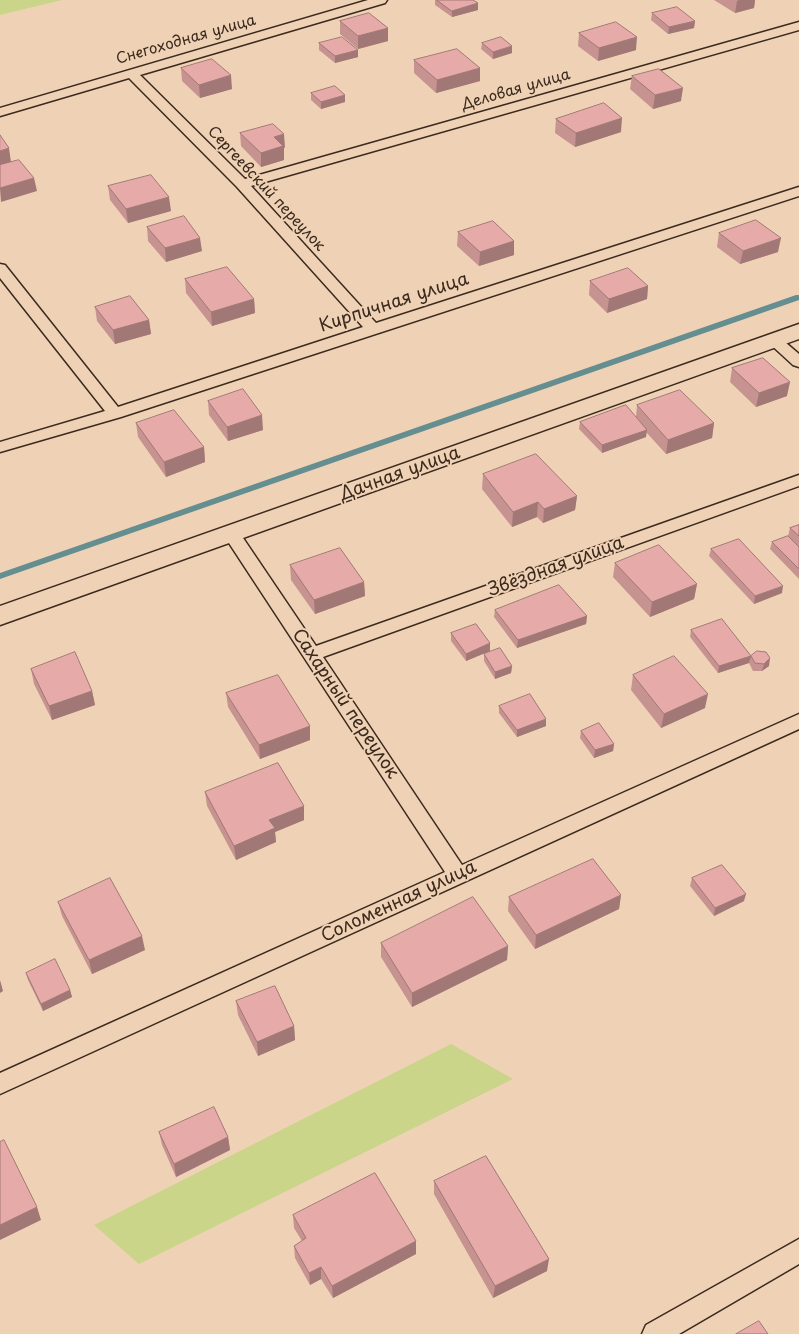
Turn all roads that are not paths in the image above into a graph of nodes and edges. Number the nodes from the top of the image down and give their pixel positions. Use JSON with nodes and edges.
{"nodes":[{"id":1,"x":380,"y":0,"type":"edge"},
{"id":2,"x":799,"y":26,"type":"edge"},
{"id":3,"x":132,"y":73,"type":"junction"},
{"id":4,"x":0,"y":112,"type":"edge"},
{"id":5,"x":242,"y":184,"type":"junction"},
{"id":6,"x":799,"y":191,"type":"edge"},
{"id":7,"x":0,"y":268,"type":"edge"},
{"id":8,"x":374,"y":330,"type":"junction"},
{"id":9,"x":799,"y":331,"type":"edge"},
{"id":10,"x":774,"y":340,"type":"junction"},
{"id":11,"x":799,"y":362,"type":"edge"},
{"id":12,"x":115,"y":413,"type":"junction"},
{"id":13,"x":0,"y":447,"type":"edge"},
{"id":14,"x":799,"y":480,"type":"edge"},
{"id":15,"x":231,"y":534,"type":"junction"},
{"id":16,"x":0,"y":616,"type":"edge"},
{"id":17,"x":312,"y":654,"type":"junction"},
{"id":18,"x":799,"y":721,"type":"edge"},
{"id":19,"x":458,"y":875,"type":"junction"},
{"id":20,"x":0,"y":1084,"type":"edge"},
{"id":21,"x":799,"y":1251,"type":"edge"},
{"id":22,"x":655,"y":1334,"type":"edge"}],
"edges":[{"from":1,"to":3,"type":"lane","name":"Снегоходная улица"},
{"from":2,"to":5,"type":"lane","name":"Деловая улица"},
{"from":3,"to":4,"type":"lane","name":"Снегоходная улица"},
{"from":3,"to":5,"type":"lane","name":"Сергеевский переулок"},
{"from":5,"to":8,"type":"lane","name":"Сергеевский переулок"},
{"from":6,"to":8,"type":"lane","name":"Кирпичная улица"},
{"from":7,"to":12,"type":"lane"},
{"from":8,"to":12,"type":"lane","name":"Кирпичная улица"},
{"from":9,"to":10,"type":"street","name":"Дачная улица"},
{"from":10,"to":11,"type":"lane"},
{"from":10,"to":15,"type":"street","name":"Дачная улица"},
{"from":12,"to":13,"type":"lane","name":"Кирпичная улица"},
{"from":14,"to":17,"type":"lane","name":"Звёздная улица"},
{"from":15,"to":16,"type":"street","name":"Дачная улица"},
{"from":15,"to":17,"type":"lane","name":"Сахарный переулок"},
{"from":17,"to":19,"type":"lane","name":"Сахарный переулок"},
{"from":18,"to":19,"type":"lane","name":"Соломенная улица"},
{"from":19,"to":20,"type":"lane","name":"Соломенная улица"},
{"from":21,"to":22,"type":"lane"}]}
